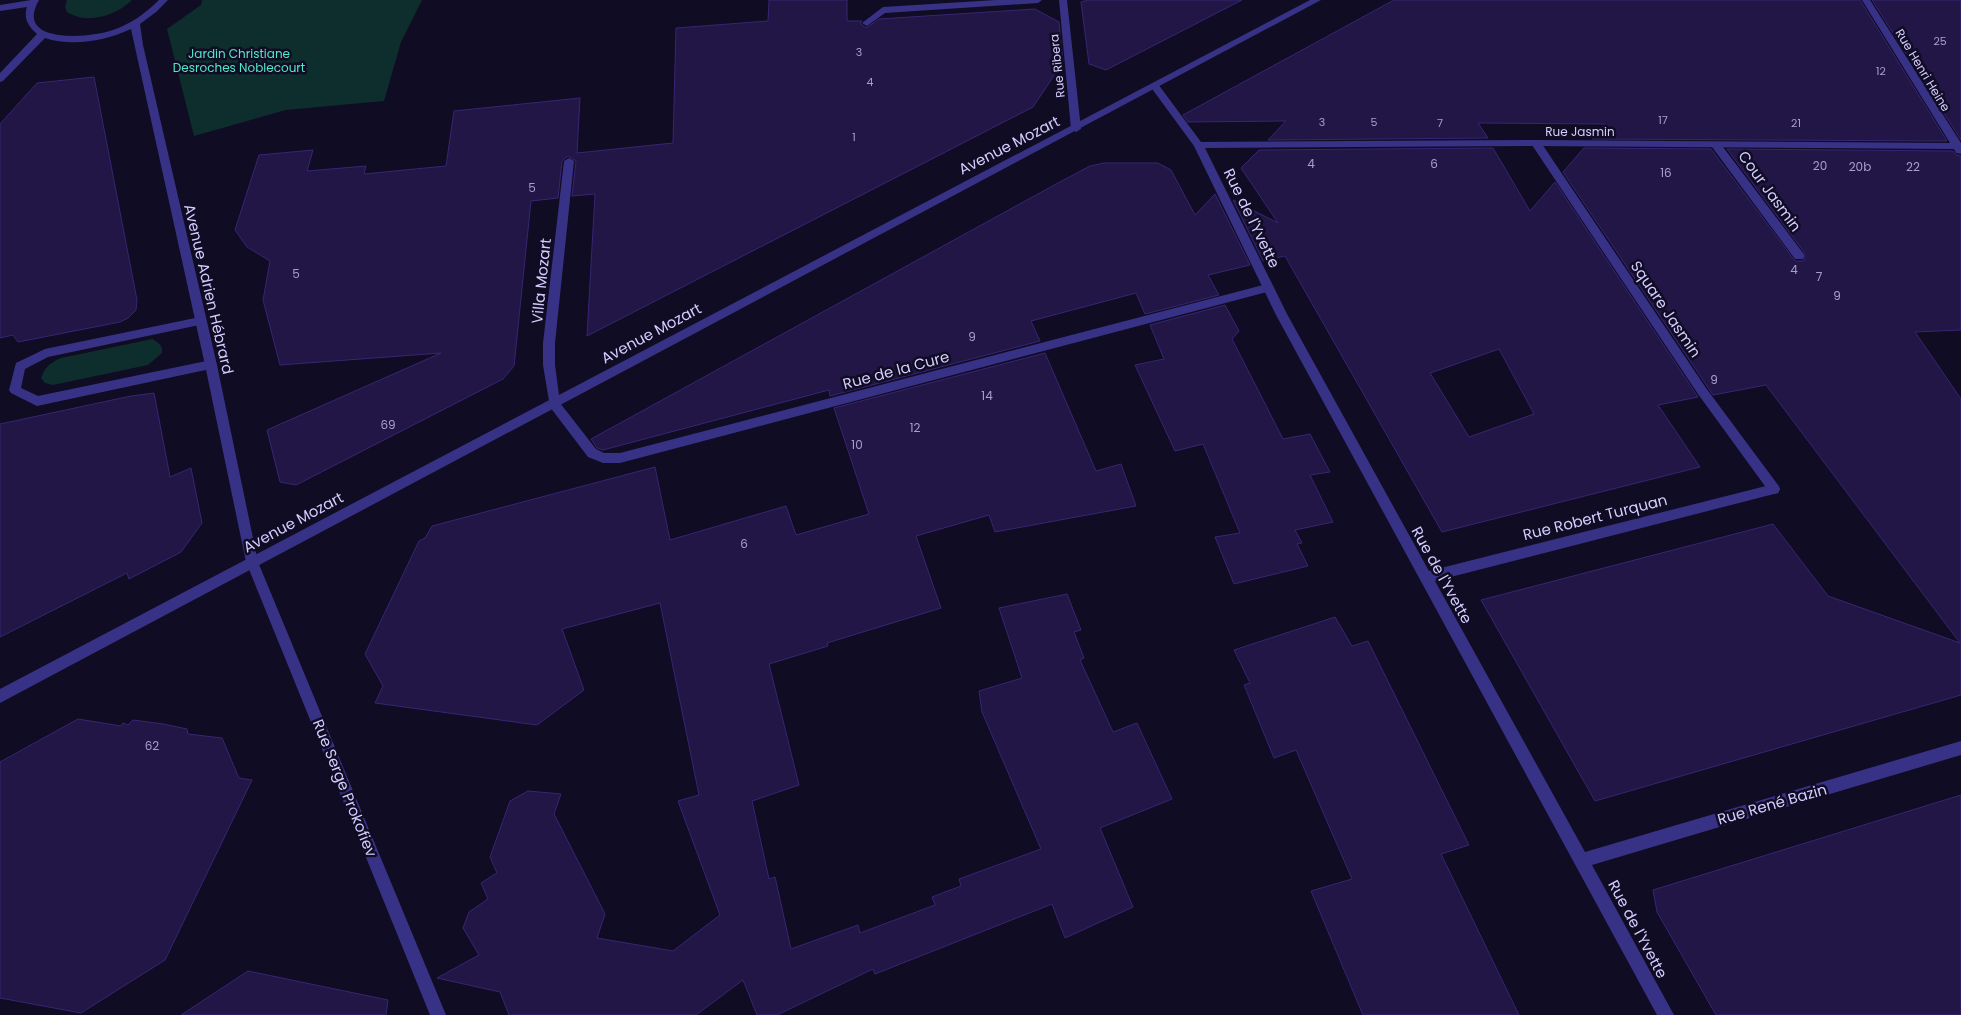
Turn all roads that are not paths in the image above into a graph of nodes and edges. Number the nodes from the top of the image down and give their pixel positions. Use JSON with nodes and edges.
{"nodes":[{"id":1,"x":164,"y":0,"type":"edge"},
{"id":2,"x":1038,"y":0,"type":"edge"},
{"id":3,"x":1063,"y":0,"type":"edge"},
{"id":4,"x":1317,"y":0,"type":"edge"},
{"id":5,"x":1866,"y":0,"type":"edge"},
{"id":6,"x":34,"y":2,"type":"edge"},
{"id":7,"x":0,"y":8,"type":"edge"},
{"id":8,"x":866,"y":23,"type":"dead end"},
{"id":9,"x":135,"y":24,"type":"junction"},
{"id":10,"x":43,"y":34,"type":"junction"},
{"id":11,"x":0,"y":79,"type":"edge"},
{"id":12,"x":1155,"y":86,"type":"junction"},
{"id":13,"x":1076,"y":128,"type":"junction"},
{"id":14,"x":1536,"y":143,"type":"junction"},
{"id":15,"x":1198,"y":145,"type":"junction"},
{"id":16,"x":1716,"y":145,"type":"junction"},
{"id":17,"x":1959,"y":148,"type":"edge"},
{"id":18,"x":569,"y":160,"type":"dead end"},
{"id":19,"x":1799,"y":256,"type":"dead end"},
{"id":20,"x":1267,"y":288,"type":"junction"},
{"id":21,"x":200,"y":321,"type":"junction"},
{"id":22,"x":211,"y":364,"type":"junction"},
{"id":23,"x":554,"y":404,"type":"junction"},
{"id":24,"x":1774,"y":489,"type":"joint"},
{"id":25,"x":252,"y":562,"type":"junction"},
{"id":26,"x":1425,"y":578,"type":"junction"},
{"id":27,"x":0,"y":696,"type":"edge"},
{"id":28,"x":1961,"y":748,"type":"edge"},
{"id":29,"x":1582,"y":860,"type":"junction"},
{"id":30,"x":438,"y":1015,"type":"edge"},
{"id":31,"x":1666,"y":1015,"type":"edge"}],
"edges":[{"from":1,"to":9,"type":"street"},
{"from":2,"to":8,"type":"street"},
{"from":3,"to":13,"type":"street","name":"Rue Ribera"},
{"from":4,"to":12,"type":"street","name":"Avenue Mozart"},
{"from":5,"to":17,"type":"street","name":"Rue Henri Heine"},
{"from":6,"to":7,"type":"street"},
{"from":6,"to":10,"type":"street"},
{"from":9,"to":10,"type":"street"},
{"from":9,"to":21,"type":"street","name":"Avenue Adrien Hébrard"},
{"from":10,"to":11,"type":"street"},
{"from":12,"to":13,"type":"street","name":"Avenue Mozart"},
{"from":12,"to":15,"type":"street","name":"Rue de l'Yvette"},
{"from":13,"to":23,"type":"street","name":"Avenue Mozart"},
{"from":14,"to":15,"type":"street","name":"Rue Jasmin"},
{"from":14,"to":16,"type":"street","name":"Rue Jasmin"},
{"from":14,"to":24,"type":"street","name":"Square Jasmin"},
{"from":15,"to":20,"type":"street","name":"Rue de l'Yvette"},
{"from":16,"to":17,"type":"street","name":"Rue Jasmin"},
{"from":16,"to":19,"type":"street","name":"Cour Jasmin"},
{"from":18,"to":23,"type":"street","name":"Villa Mozart"},
{"from":20,"to":23,"type":"street","name":"Rue de la Cure"},
{"from":20,"to":26,"type":"street","name":"Rue de l'Yvette"},
{"from":21,"to":22,"type":"street","name":"Avenue Adrien Hébrard"},
{"from":21,"to":22,"type":"street"},
{"from":22,"to":25,"type":"street","name":"Avenue Adrien Hébrard"},
{"from":23,"to":25,"type":"street","name":"Avenue Mozart"},
{"from":24,"to":26,"type":"street","name":"Rue Robert Turquan"},
{"from":25,"to":27,"type":"street","name":"Avenue Mozart"},
{"from":25,"to":30,"type":"street","name":"Rue Serge Prokofiev"},
{"from":26,"to":29,"type":"street","name":"Rue de l'Yvette"},
{"from":28,"to":29,"type":"street","name":"Rue René Bazin"},
{"from":29,"to":31,"type":"street","name":"Rue de l'Yvette"}]}
